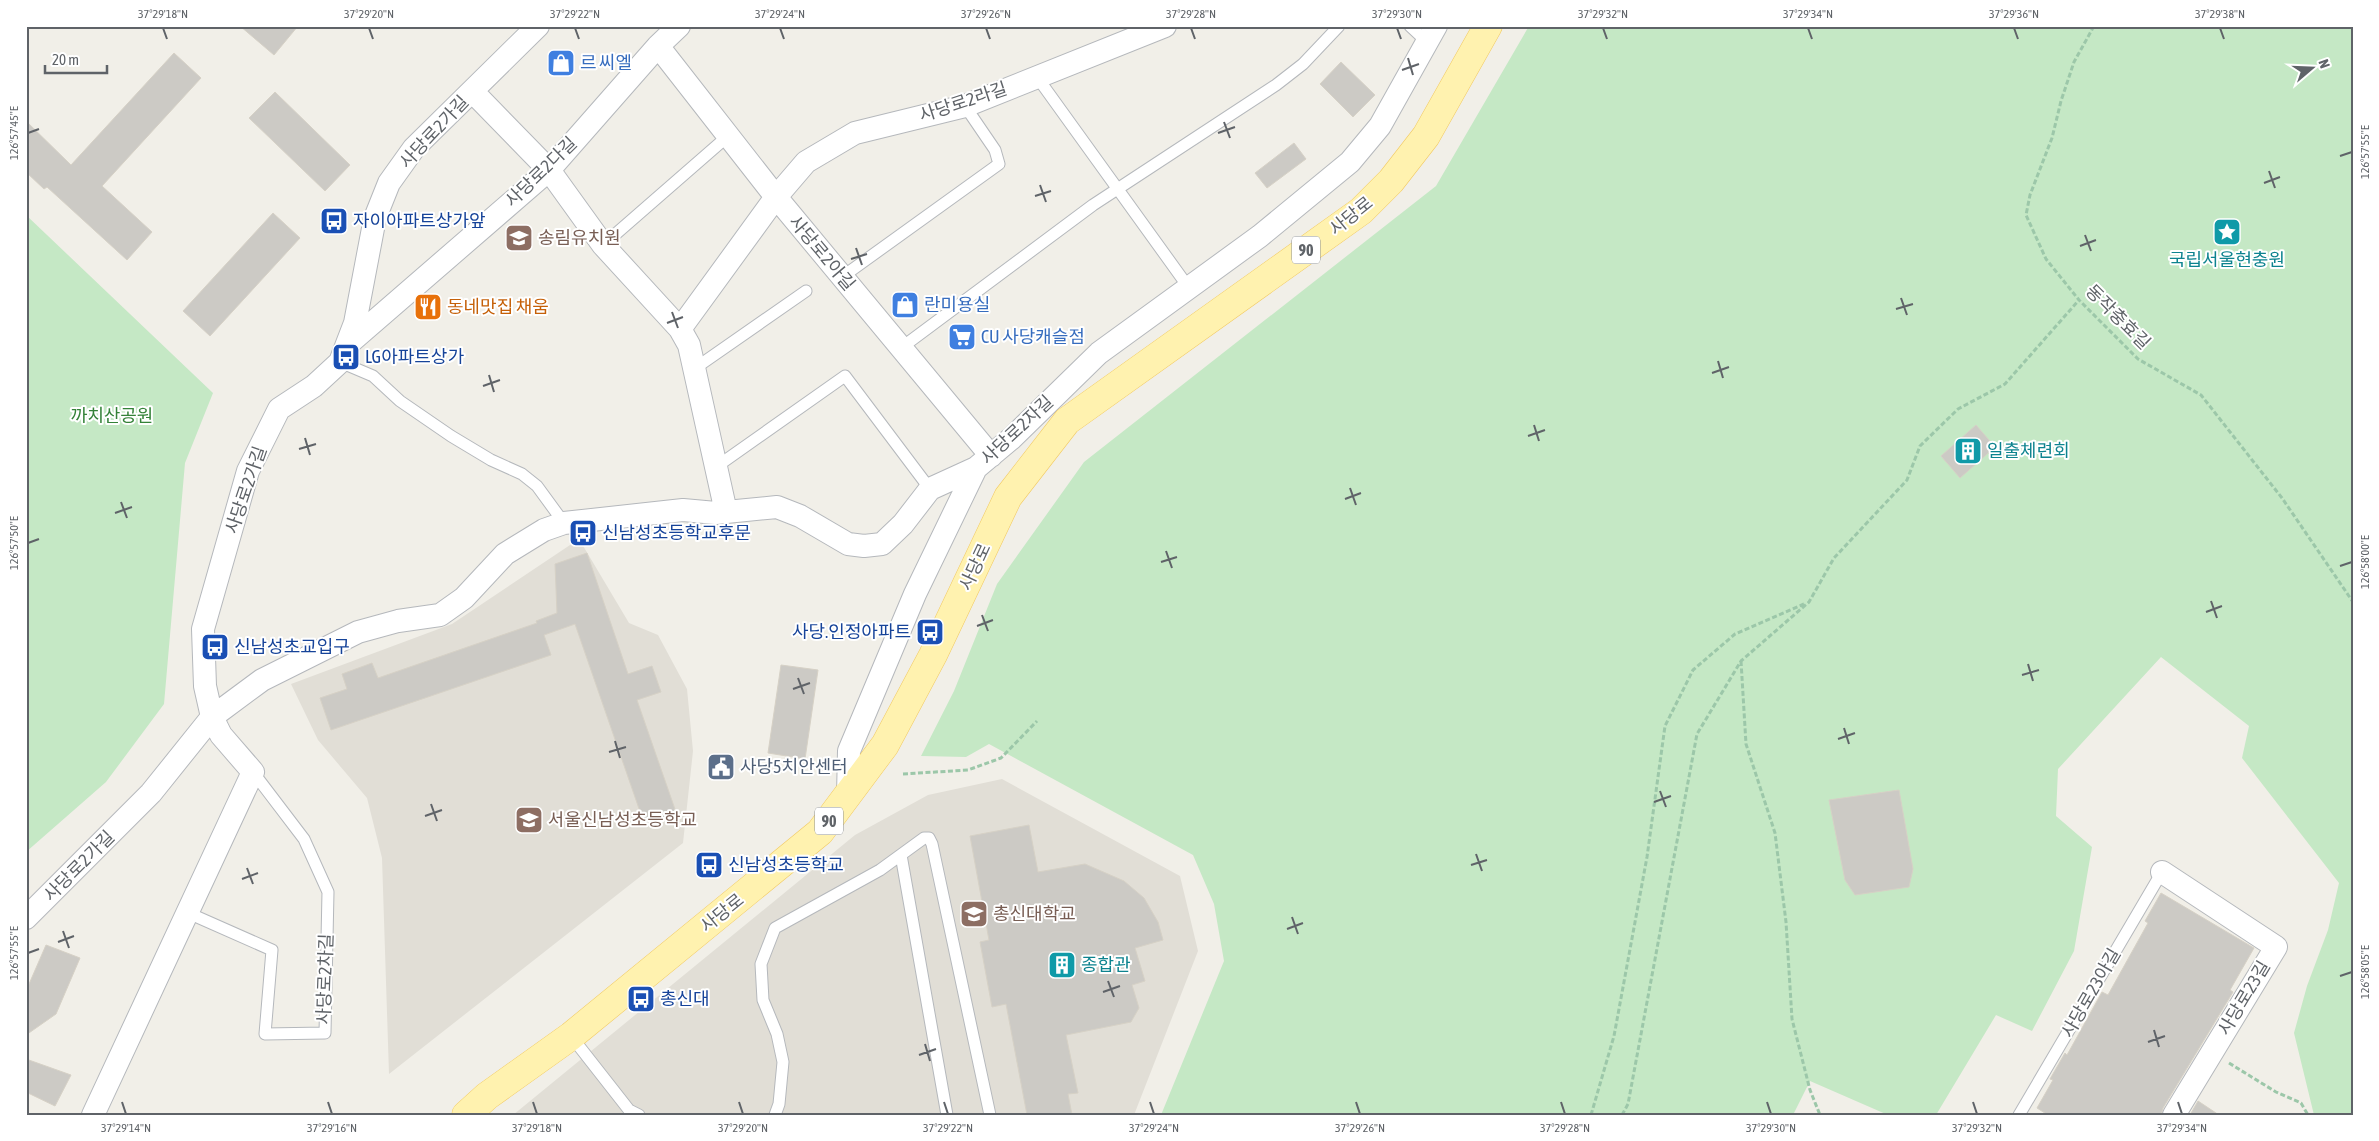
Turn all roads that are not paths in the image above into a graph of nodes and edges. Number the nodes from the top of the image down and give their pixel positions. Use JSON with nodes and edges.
{"nodes":[{"id":1,"x":538,"y":26,"type":"edge"},
{"id":2,"x":679,"y":26,"type":"edge"},
{"id":3,"x":1165,"y":26,"type":"edge"},
{"id":4,"x":1339,"y":26,"type":"edge"},
{"id":5,"x":1488,"y":26,"type":"edge"},
{"id":6,"x":1424,"y":31,"type":"edge"},
{"id":7,"x":658,"y":46,"type":"junction"},
{"id":8,"x":1037,"y":77,"type":"junction"},
{"id":9,"x":472,"y":91,"type":"junction"},
{"id":10,"x":965,"y":106,"type":"junction"},
{"id":11,"x":728,"y":136,"type":"junction"},
{"id":12,"x":549,"y":170,"type":"junction"},
{"id":13,"x":1118,"y":189,"type":"junction"},
{"id":14,"x":776,"y":197,"type":"junction"},
{"id":15,"x":603,"y":245,"type":"junction"},
{"id":16,"x":842,"y":277,"type":"junction"},
{"id":17,"x":1188,"y":288,"type":"junction"},
{"id":18,"x":806,"y":291,"type":"dead end"},
{"id":19,"x":680,"y":329,"type":"junction"},
{"id":20,"x":901,"y":348,"type":"junction"},
{"id":21,"x":343,"y":354,"type":"junction"},
{"id":22,"x":694,"y":369,"type":"junction"},
{"id":23,"x":984,"y":462,"type":"junction"},
{"id":24,"x":716,"y":467,"type":"junction"},
{"id":25,"x":930,"y":489,"type":"junction"},
{"id":26,"x":726,"y":512,"type":"junction"},
{"id":27,"x":564,"y":523,"type":"junction"},
{"id":28,"x":212,"y":717,"type":"junction"},
{"id":29,"x":253,"y":772,"type":"junction"},
{"id":30,"x":848,"y":795,"type":"junction"},
{"id":31,"x":901,"y":854,"type":"junction"},
{"id":32,"x":2162,"y":872,"type":"joint"},
{"id":33,"x":186,"y":912,"type":"junction"},
{"id":34,"x":26,"y":918,"type":"edge"},
{"id":35,"x":571,"y":1036,"type":"junction"},
{"id":36,"x":93,"y":1115,"type":"edge"},
{"id":37,"x":466,"y":1115,"type":"edge"},
{"id":38,"x":639,"y":1115,"type":"edge"},
{"id":39,"x":774,"y":1115,"type":"edge"},
{"id":40,"x":947,"y":1115,"type":"edge"},
{"id":41,"x":990,"y":1115,"type":"edge"},
{"id":42,"x":2020,"y":1115,"type":"edge"},
{"id":43,"x":2174,"y":1115,"type":"edge"}],
"edges":[{"from":1,"to":9,"type":"street","name":"사당로2가길"},
{"from":2,"to":7,"type":"street","name":"사당로2다길"},
{"from":3,"to":8,"type":"street","name":"사당로2라길"},
{"from":4,"to":13,"type":"lane"},
{"from":5,"to":30,"type":"main road","name":"사당로","number":"90"},
{"from":6,"to":17,"type":"street","name":"사당로2자길"},
{"from":7,"to":11,"type":"street","name":"사당로2아길"},
{"from":7,"to":12,"type":"street","name":"사당로2다길"},
{"from":8,"to":10,"type":"street","name":"사당로2라길"},
{"from":8,"to":13,"type":"lane"},
{"from":9,"to":12,"type":"street"},
{"from":9,"to":21,"type":"street","name":"사당로2가길"},
{"from":10,"to":14,"type":"street","name":"사당로2라길"},
{"from":10,"to":16,"type":"lane"},
{"from":11,"to":14,"type":"street","name":"사당로2아길"},
{"from":11,"to":15,"type":"lane"},
{"from":12,"to":15,"type":"street"},
{"from":12,"to":21,"type":"street","name":"사당로2다길"},
{"from":13,"to":17,"type":"lane"},
{"from":13,"to":20,"type":"lane"},
{"from":14,"to":16,"type":"street","name":"사당로2아길"},
{"from":14,"to":19,"type":"street","name":"사당로2라길"},
{"from":15,"to":19,"type":"street"},
{"from":16,"to":20,"type":"street","name":"사당로2아길"},
{"from":17,"to":23,"type":"street","name":"사당로2자길"},
{"from":18,"to":22,"type":"lane"},
{"from":19,"to":22,"type":"street"},
{"from":20,"to":23,"type":"street","name":"사당로2아길"},
{"from":21,"to":27,"type":"lane"},
{"from":21,"to":28,"type":"street","name":"사당로2가길"},
{"from":22,"to":24,"type":"street"},
{"from":23,"to":25,"type":"street","name":"사당로2자길"},
{"from":23,"to":30,"type":"street"},
{"from":24,"to":25,"type":"lane"},
{"from":24,"to":26,"type":"street"},
{"from":25,"to":26,"type":"street","name":"사당로2자길"},
{"from":26,"to":27,"type":"street","name":"사당로2자길"},
{"from":27,"to":28,"type":"street","name":"사당로2자길"},
{"from":28,"to":29,"type":"street","name":"사당로2차길"},
{"from":28,"to":34,"type":"street","name":"사당로2가길"},
{"from":29,"to":33,"type":"street"},
{"from":29,"to":33,"type":"lane","name":"사당로2차길"},
{"from":30,"to":35,"type":"main road","name":"사당로","number":"90"},
{"from":31,"to":39,"type":"lane"},
{"from":31,"to":40,"type":"lane"},
{"from":31,"to":41,"type":"lane"},
{"from":32,"to":42,"type":"lane","name":"사당로23아길"},
{"from":32,"to":43,"type":"street","name":"사당로23길"},
{"from":33,"to":36,"type":"street"},
{"from":35,"to":37,"type":"main road","name":"사당로","number":"90"},
{"from":35,"to":38,"type":"lane"}]}
